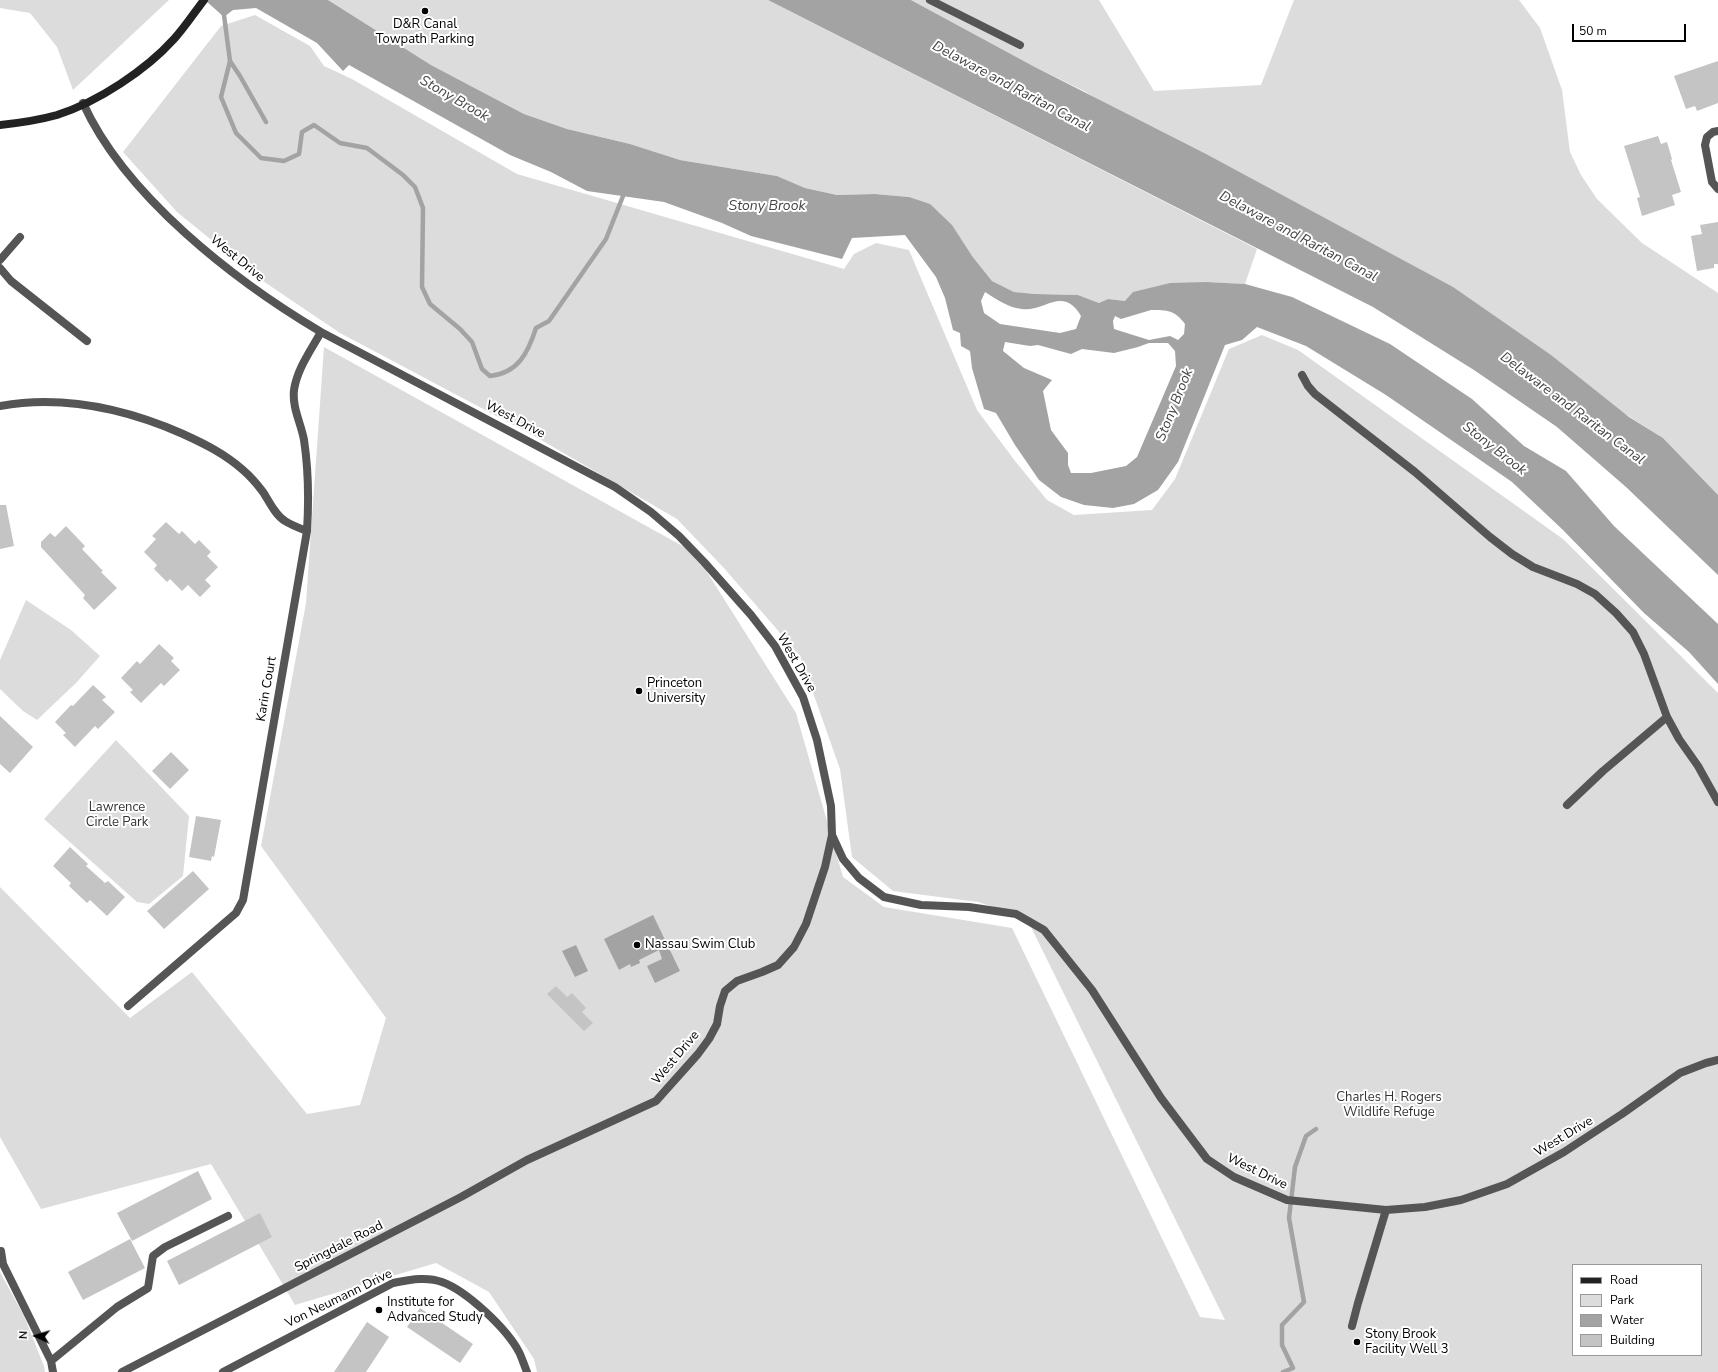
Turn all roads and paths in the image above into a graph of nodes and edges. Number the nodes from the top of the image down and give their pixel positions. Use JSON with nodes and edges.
{"nodes":[{"id":1,"x":204,"y":0,"type":"edge"},
{"id":2,"x":930,"y":0,"type":"edge"},
{"id":3,"x":1020,"y":45,"type":"dead end"},
{"id":4,"x":83,"y":103,"type":"junction"},
{"id":5,"x":0,"y":125,"type":"edge"},
{"id":6,"x":1718,"y":131,"type":"edge"},
{"id":7,"x":1718,"y":188,"type":"edge"},
{"id":8,"x":20,"y":237,"type":"dead end"},
{"id":9,"x":0,"y":260,"type":"edge"},
{"id":10,"x":0,"y":268,"type":"edge"},
{"id":11,"x":321,"y":332,"type":"junction"},
{"id":12,"x":87,"y":342,"type":"dead end"},
{"id":13,"x":1302,"y":375,"type":"dead end"},
{"id":14,"x":0,"y":406,"type":"edge"},
{"id":15,"x":307,"y":531,"type":"junction"},
{"id":16,"x":1667,"y":717,"type":"junction"},
{"id":17,"x":1718,"y":802,"type":"edge"},
{"id":18,"x":1567,"y":805,"type":"dead end"},
{"id":19,"x":832,"y":835,"type":"junction"},
{"id":20,"x":128,"y":1006,"type":"dead end"},
{"id":21,"x":1718,"y":1060,"type":"edge"},
{"id":22,"x":565,"y":1142,"type":"joint"},
{"id":23,"x":1386,"y":1210,"type":"junction"},
{"id":24,"x":228,"y":1216,"type":"dead end"},
{"id":25,"x":1,"y":1251,"type":"dead end"},
{"id":26,"x":1352,"y":1326,"type":"dead end"},
{"id":27,"x":52,"y":1361,"type":"junction"},
{"id":28,"x":53,"y":1372,"type":"edge"},
{"id":29,"x":122,"y":1372,"type":"edge"},
{"id":30,"x":222,"y":1372,"type":"edge"},
{"id":31,"x":527,"y":1372,"type":"edge"}],
"edges":[{"from":1,"to":4,"type":"main road"},
{"from":2,"to":3,"type":"street"},
{"from":4,"to":5,"type":"main road"},
{"from":4,"to":11,"type":"street","name":"West Drive"},
{"from":6,"to":7,"type":"street"},
{"from":8,"to":9,"type":"street"},
{"from":10,"to":12,"type":"street"},
{"from":11,"to":15,"type":"street","name":"Karin Court"},
{"from":11,"to":19,"type":"street","name":"West Drive"},
{"from":13,"to":16,"type":"street"},
{"from":14,"to":15,"type":"street"},
{"from":15,"to":20,"type":"street","name":"Karin Court"},
{"from":16,"to":17,"type":"street"},
{"from":16,"to":18,"type":"street"},
{"from":19,"to":22,"type":"street","name":"West Drive"},
{"from":19,"to":23,"type":"street","name":"West Drive"},
{"from":21,"to":23,"type":"street","name":"West Drive"},
{"from":22,"to":29,"type":"street","name":"Springdale Road"},
{"from":23,"to":26,"type":"street"},
{"from":24,"to":27,"type":"street"},
{"from":25,"to":27,"type":"street"},
{"from":27,"to":28,"type":"street"},
{"from":30,"to":31,"type":"street","name":"Von Neumann Drive"}]}
